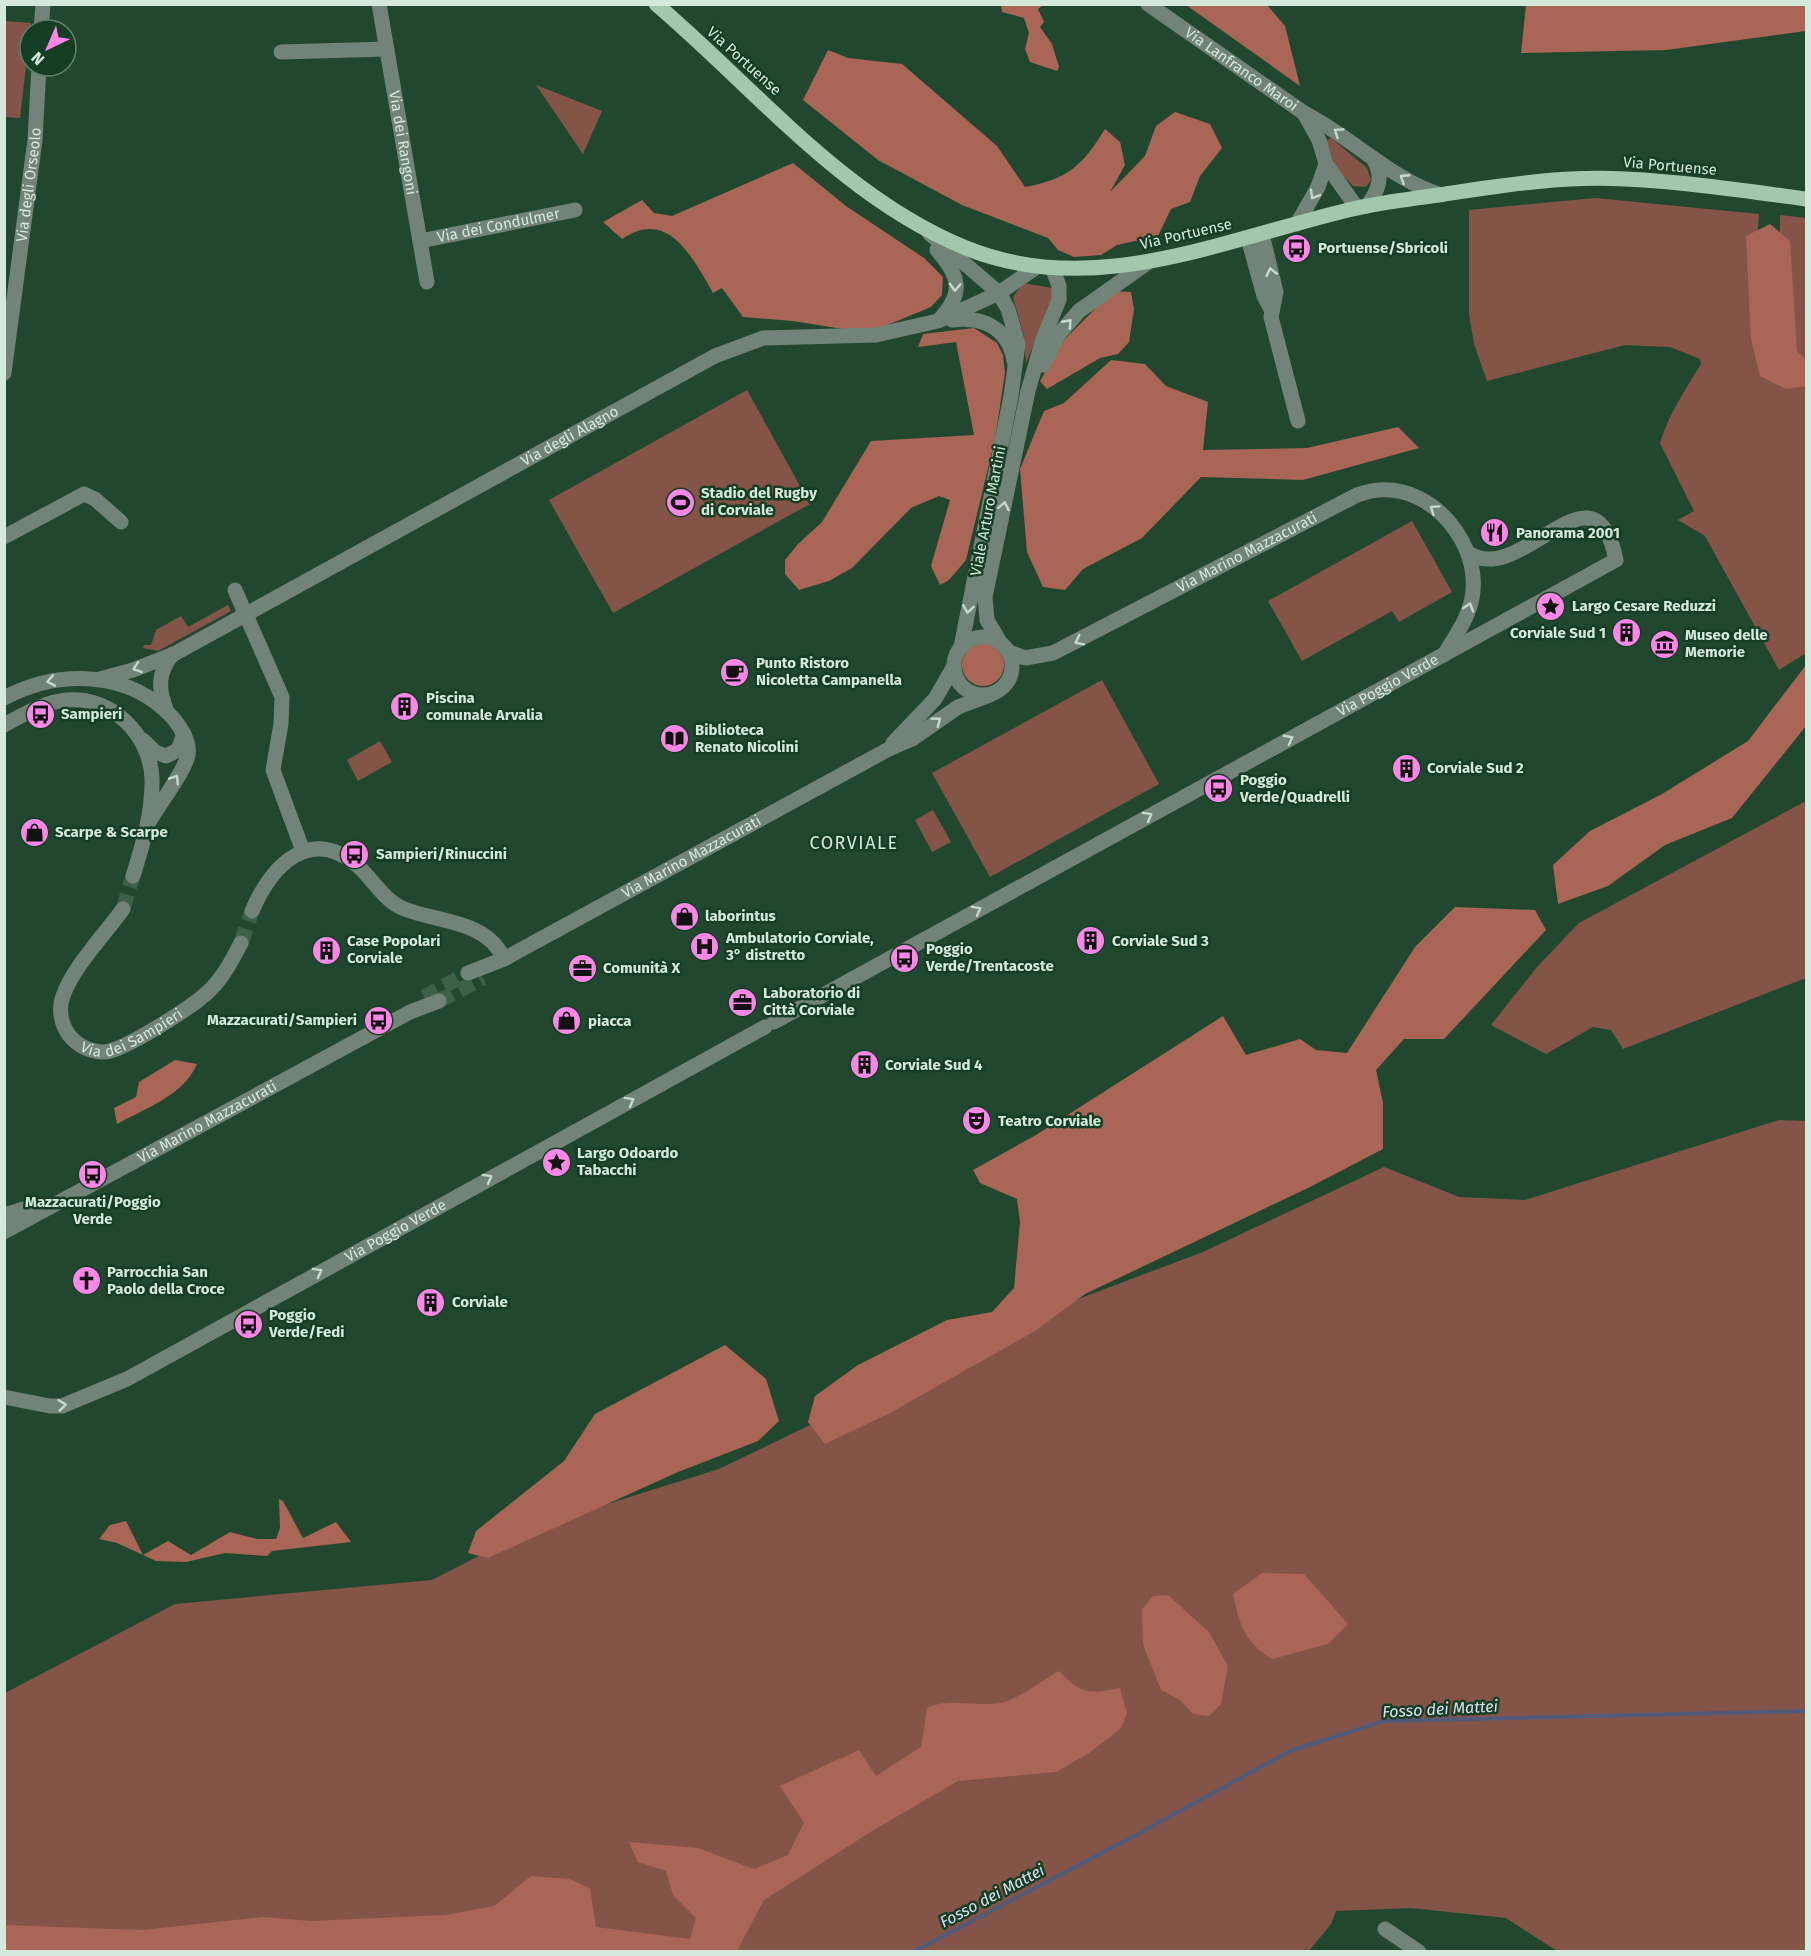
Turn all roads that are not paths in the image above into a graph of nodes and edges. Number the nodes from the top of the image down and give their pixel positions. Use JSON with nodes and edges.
{"nodes":[{"id":1,"x":379,"y":4,"type":"edge"},
{"id":2,"x":656,"y":4,"type":"edge"},
{"id":3,"x":1148,"y":4,"type":"edge"},
{"id":4,"x":387,"y":49,"type":"junction"},
{"id":5,"x":281,"y":52,"type":"dead end"},
{"id":6,"x":38,"y":78,"type":"edge"},
{"id":7,"x":1304,"y":113,"type":"junction"},
{"id":8,"x":1371,"y":154,"type":"junction"},
{"id":9,"x":1326,"y":164,"type":"junction"},
{"id":10,"x":1442,"y":195,"type":"junction"},
{"id":11,"x":1806,"y":199,"type":"edge"},
{"id":12,"x":1362,"y":207,"type":"junction"},
{"id":13,"x":575,"y":210,"type":"dead end"},
{"id":14,"x":915,"y":222,"type":"junction"},
{"id":15,"x":1297,"y":224,"type":"junction"},
{"id":16,"x":1255,"y":236,"type":"junction"},
{"id":17,"x":420,"y":240,"type":"junction"},
{"id":18,"x":1147,"y":263,"type":"junction"},
{"id":19,"x":1035,"y":268,"type":"junction"},
{"id":20,"x":1053,"y":270,"type":"junction"},
{"id":21,"x":427,"y":282,"type":"dead end"},
{"id":22,"x":999,"y":293,"type":"junction"},
{"id":23,"x":938,"y":321,"type":"junction"},
{"id":24,"x":4,"y":373,"type":"edge"},
{"id":25,"x":1014,"y":374,"type":"junction"},
{"id":26,"x":1028,"y":391,"type":"junction"},
{"id":27,"x":1298,"y":421,"type":"dead end"},
{"id":28,"x":122,"y":522,"type":"dead end"},
{"id":29,"x":4,"y":537,"type":"edge"},
{"id":30,"x":1470,"y":554,"type":"junction"},
{"id":31,"x":236,"y":590,"type":"dead end"},
{"id":32,"x":247,"y":614,"type":"junction"},
{"id":33,"x":961,"y":647,"type":"junction"},
{"id":34,"x":1005,"y":647,"type":"junction"},
{"id":35,"x":174,"y":654,"type":"junction"},
{"id":36,"x":1443,"y":655,"type":"junction"},
{"id":37,"x":954,"y":666,"type":"junction"},
{"id":38,"x":100,"y":679,"type":"junction"},
{"id":39,"x":990,"y":695,"type":"junction"},
{"id":40,"x":4,"y":698,"type":"edge"},
{"id":41,"x":167,"y":712,"type":"junction"},
{"id":42,"x":4,"y":725,"type":"edge"},
{"id":43,"x":184,"y":734,"type":"junction"},
{"id":44,"x":140,"y":738,"type":"junction"},
{"id":45,"x":886,"y":750,"type":"junction"},
{"id":46,"x":149,"y":822,"type":"junction"},
{"id":47,"x":303,"y":851,"type":"junction"},
{"id":48,"x":133,"y":876,"type":"tunnel mouth"},
{"id":49,"x":123,"y":909,"type":"tunnel mouth"},
{"id":50,"x":252,"y":910,"type":"tunnel mouth"},
{"id":51,"x":240,"y":943,"type":"tunnel mouth"},
{"id":52,"x":499,"y":962,"type":"junction"},
{"id":53,"x":476,"y":976,"type":"tunnel mouth"},
{"id":54,"x":432,"y":999,"type":"tunnel mouth"},
{"id":55,"x":52,"y":1207,"type":"junction"},
{"id":56,"x":4,"y":1215,"type":"edge"},
{"id":57,"x":9,"y":1231,"type":"edge"},
{"id":58,"x":4,"y":1397,"type":"edge"},
{"id":59,"x":1385,"y":1929,"type":"dead end"},
{"id":60,"x":1419,"y":1952,"type":"edge"}],
"edges":[{"from":1,"to":4,"type":"street","name":"Via dei Rangoni"},
{"from":2,"to":14,"type":"main road","name":"Via Portuense"},
{"from":3,"to":7,"type":"street","name":"Via Lanfranco Maroi"},
{"from":4,"to":5,"type":"street"},
{"from":4,"to":17,"type":"street","name":"Via dei Rangoni"},
{"from":6,"to":24,"type":"street","name":"Via degli Orseolo"},
{"from":8,"to":7,"type":"street","name":"Via Lanfranco Maroi","one_way":true},
{"from":7,"to":9,"type":"street","name":"Via Lanfranco Maroi"},
{"from":10,"to":8,"type":"street","name":"Via Lanfranco Maroi","one_way":true},
{"from":8,"to":12,"type":"street"},
{"from":9,"to":12,"type":"street","name":"Via Lanfranco Maroi"},
{"from":9,"to":15,"type":"street","one_way":true},
{"from":10,"to":11,"type":"main road","name":"Via Portuense"},
{"from":10,"to":12,"type":"main road","name":"Via Portuense"},
{"from":12,"to":15,"type":"main road","name":"Via Portuense"},
{"from":13,"to":17,"type":"street","name":"Via dei Condulmer"},
{"from":14,"to":19,"type":"main road","name":"Via Portuense"},
{"from":14,"to":22,"type":"street","name":"Viale Arturo Martini"},
{"from":14,"to":23,"type":"street","one_way":true},
{"from":15,"to":16,"type":"main road","name":"Via Portuense"},
{"from":16,"to":18,"type":"main road","name":"Via Portuense"},
{"from":16,"to":27,"type":"street"},
{"from":17,"to":21,"type":"street","name":"Via dei Rangoni"},
{"from":18,"to":20,"type":"main road","name":"Via Portuense"},
{"from":26,"to":18,"type":"street","name":"Viale Arturo Martini","one_way":true},
{"from":19,"to":20,"type":"main road","name":"Via Portuense"},
{"from":19,"to":22,"type":"street","name":"Via degli Alagno"},
{"from":20,"to":26,"type":"street","name":"Viale Arturo Martini"},
{"from":22,"to":23,"type":"street","name":"Via degli Alagno"},
{"from":22,"to":25,"type":"street","name":"Viale Arturo Martini"},
{"from":23,"to":25,"type":"street","name":"Viale Arturo Martini"},
{"from":23,"to":32,"type":"street","name":"Via degli Alagno"},
{"from":25,"to":33,"type":"street","name":"Viale Arturo Martini","one_way":true},
{"from":34,"to":26,"type":"street","name":"Viale Arturo Martini","one_way":true},
{"from":28,"to":29,"type":"street"},
{"from":30,"to":34,"type":"street","name":"Via Marino Mazzacurati","one_way":true},
{"from":36,"to":30,"type":"street","name":"Via Poggio Verde","one_way":true},
{"from":30,"to":36,"type":"street"},
{"from":31,"to":32,"type":"street"},
{"from":32,"to":35,"type":"street","name":"Via degli Alagno"},
{"from":32,"to":47,"type":"street"},
{"from":33,"to":34,"type":"street"},
{"from":33,"to":37,"type":"street"},
{"from":34,"to":39,"type":"street"},
{"from":35,"to":38,"type":"street","name":"Via degli Alagno","one_way":true},
{"from":35,"to":41,"type":"street"},
{"from":58,"to":36,"type":"street","name":"Via Poggio Verde","one_way":true},
{"from":37,"to":39,"type":"street"},
{"from":37,"to":45,"type":"street","name":"Via Marino Mazzacurati"},
{"from":38,"to":40,"type":"street","one_way":true},
{"from":38,"to":41,"type":"street"},
{"from":45,"to":39,"type":"street","name":"Via Marino Mazzacurati","one_way":true},
{"from":41,"to":43,"type":"street"},
{"from":42,"to":44,"type":"street"},
{"from":43,"to":44,"type":"street"},
{"from":46,"to":43,"type":"street","one_way":true},
{"from":44,"to":46,"type":"street"},
{"from":45,"to":52,"type":"street","name":"Via Marino Mazzacurati"},
{"from":46,"to":48,"type":"street"},
{"from":47,"to":50,"type":"street"},
{"from":47,"to":52,"type":"street"},
{"from":49,"to":51,"type":"street","name":"Via dei Sampieri"},
{"from":52,"to":53,"type":"street","name":"Via Marino Mazzacurati"},
{"from":54,"to":55,"type":"street","name":"Via Marino Mazzacurati"},
{"from":55,"to":56,"type":"street"},
{"from":55,"to":57,"type":"street","name":"Via Marino Mazzacurati"},
{"from":59,"to":60,"type":"street"}]}
